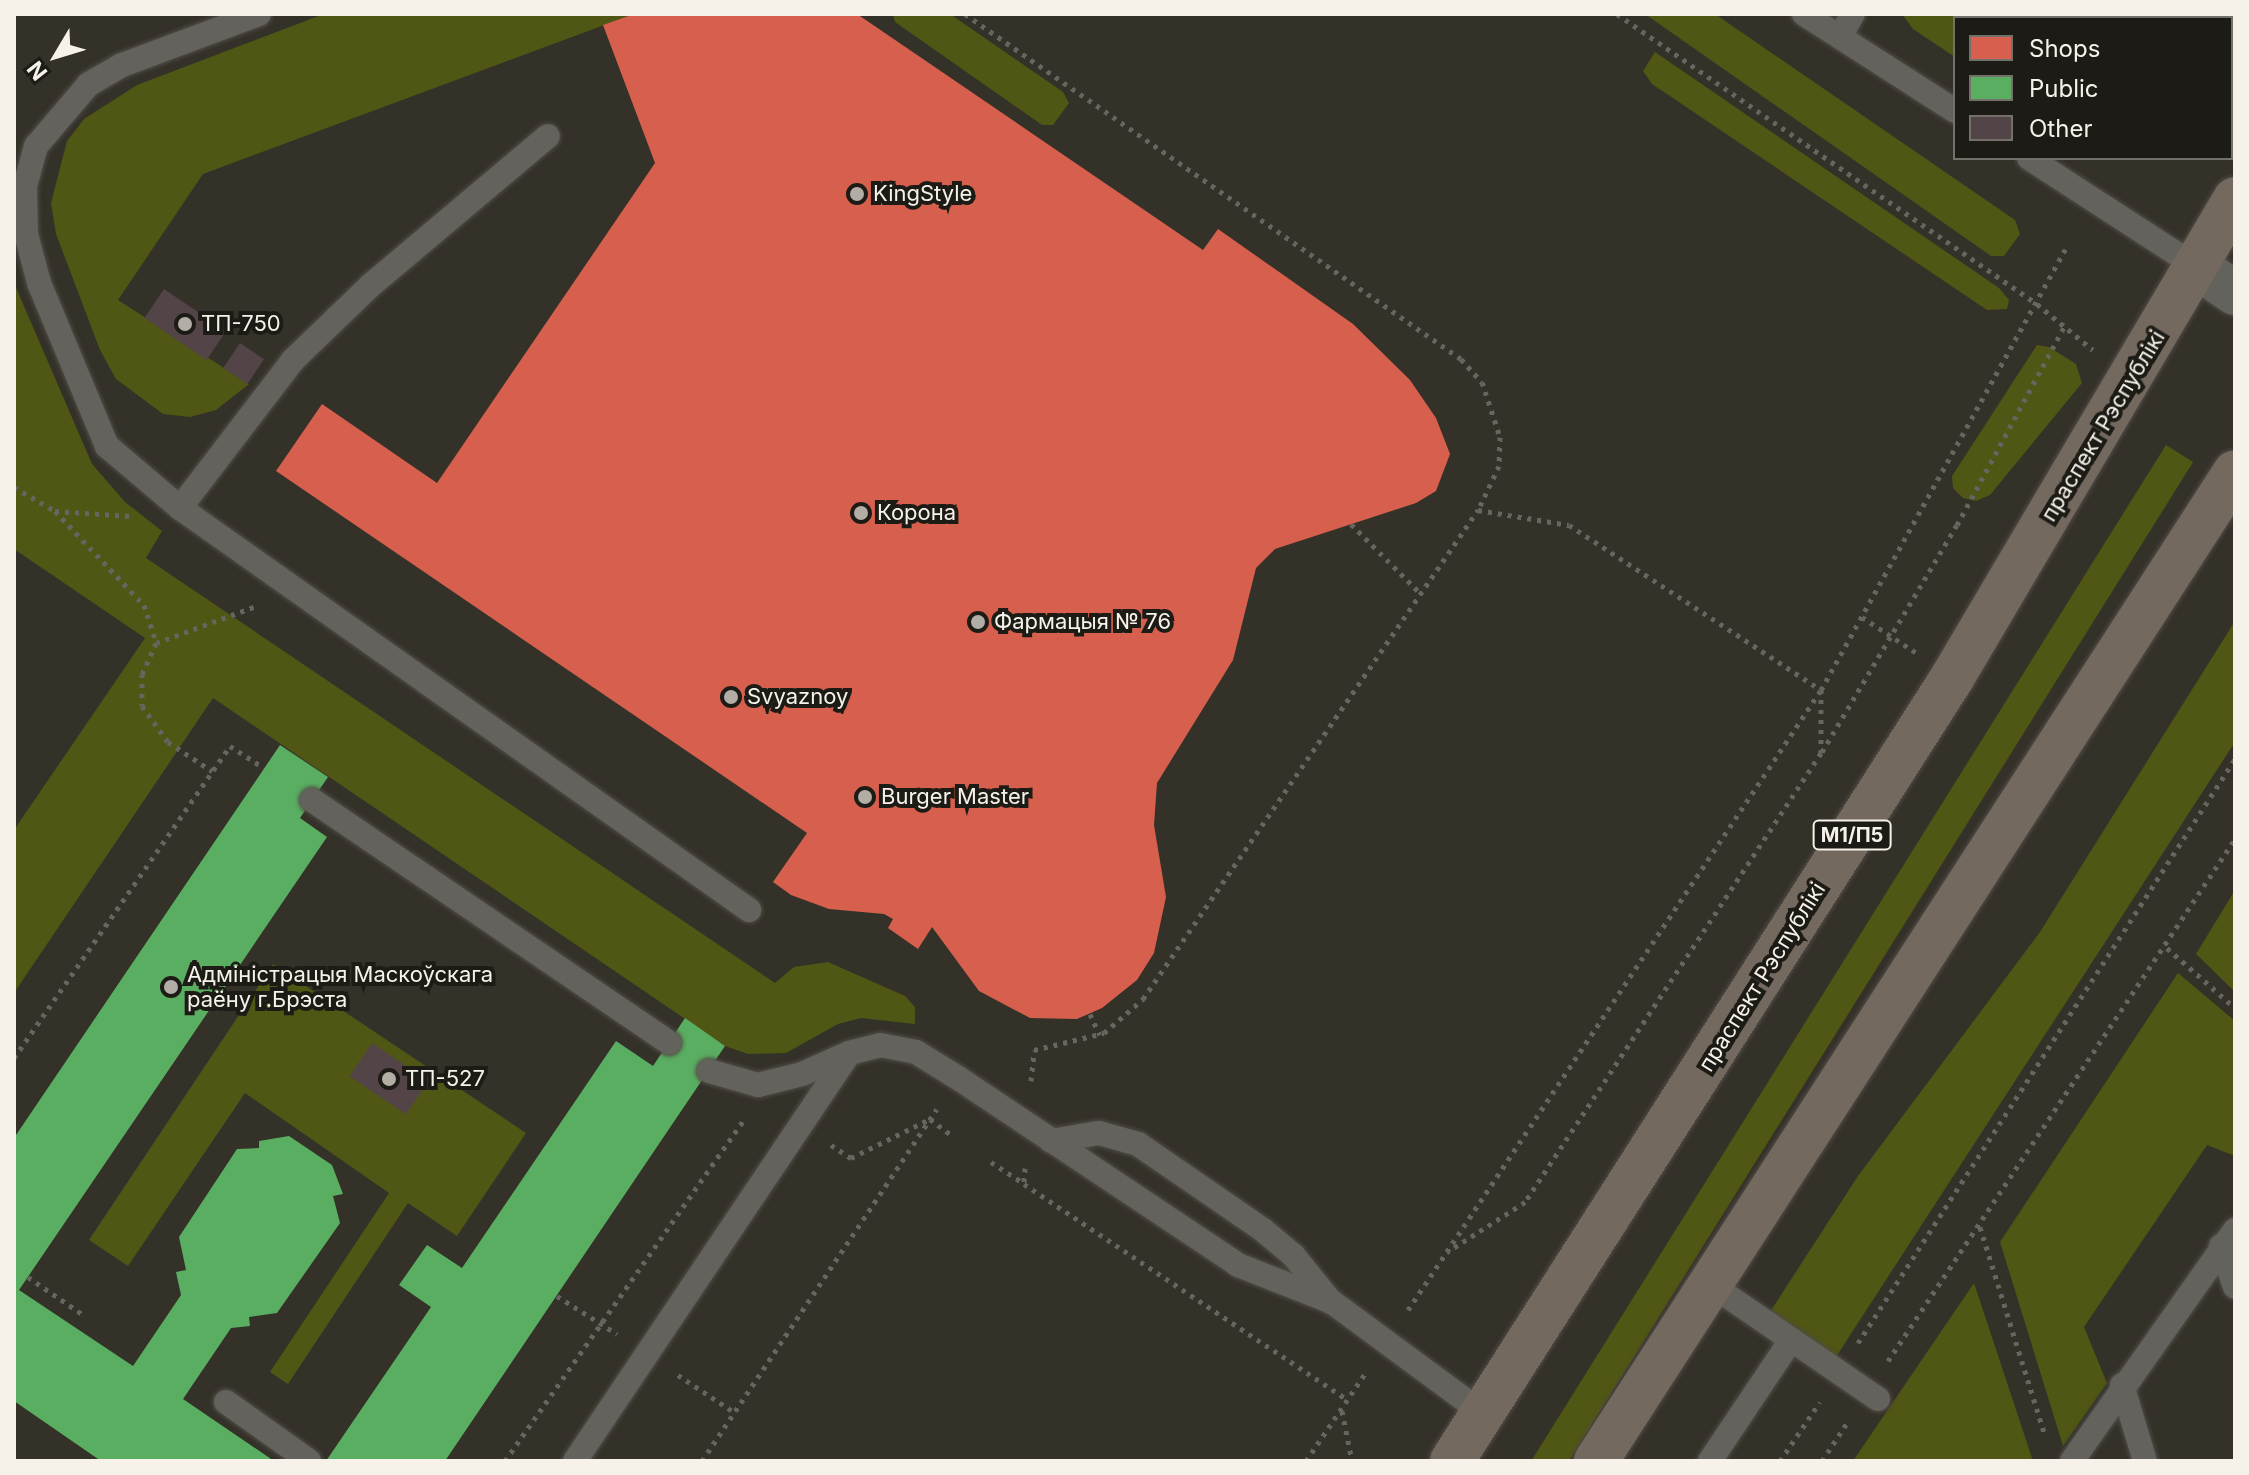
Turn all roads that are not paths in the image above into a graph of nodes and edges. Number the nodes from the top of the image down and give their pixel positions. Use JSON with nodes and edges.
{"nodes":[{"id":1,"x":259,"y":14,"type":"edge"},
{"id":2,"x":1804,"y":14,"type":"edge"},
{"id":3,"x":1853,"y":14,"type":"edge"},
{"id":4,"x":1840,"y":37,"type":"junction"},
{"id":5,"x":1953,"y":110,"type":"edge"},
{"id":6,"x":548,"y":136,"type":"dead end"},
{"id":7,"x":2032,"y":160,"type":"edge"},
{"id":8,"x":2235,"y":199,"type":"edge"},
{"id":9,"x":2197,"y":267,"type":"junction"},
{"id":10,"x":2235,"y":293,"type":"edge"},
{"id":11,"x":2235,"y":472,"type":"edge"},
{"id":12,"x":189,"y":515,"type":"junction"},
{"id":13,"x":312,"y":800,"type":"dead end"},
{"id":14,"x":749,"y":910,"type":"dead end"},
{"id":15,"x":669,"y":1043,"type":"dead end"},
{"id":16,"x":849,"y":1053,"type":"junction"},
{"id":17,"x":709,"y":1071,"type":"dead end"},
{"id":18,"x":1051,"y":1141,"type":"junction"},
{"id":19,"x":2228,"y":1238,"type":"edge"},
{"id":20,"x":1713,"y":1286,"type":"junction"},
{"id":21,"x":2235,"y":1287,"type":"edge"},
{"id":22,"x":1332,"y":1302,"type":"junction"},
{"id":23,"x":1791,"y":1340,"type":"junction"},
{"id":24,"x":2122,"y":1385,"type":"junction"},
{"id":25,"x":1872,"y":1396,"type":"road end"},
{"id":26,"x":226,"y":1402,"type":"dead end"},
{"id":27,"x":1484,"y":1414,"type":"junction"},
{"id":28,"x":309,"y":1461,"type":"edge"},
{"id":29,"x":575,"y":1461,"type":"edge"},
{"id":30,"x":1452,"y":1461,"type":"edge"},
{"id":31,"x":1596,"y":1461,"type":"edge"},
{"id":32,"x":1710,"y":1461,"type":"edge"},
{"id":33,"x":2072,"y":1461,"type":"edge"},
{"id":34,"x":2145,"y":1461,"type":"edge"}],
"edges":[{"from":1,"to":12,"type":"lane"},
{"from":2,"to":4,"type":"lane"},
{"from":3,"to":4,"type":"lane"},
{"from":4,"to":5,"type":"lane"},
{"from":6,"to":12,"type":"lane"},
{"from":7,"to":9,"type":"lane"},
{"from":8,"to":9,"type":"highway","name":"праспект Рэспублікі","number":"М1/П5"},
{"from":9,"to":10,"type":"street"},
{"from":9,"to":27,"type":"highway","name":"праспект Рэспублікі","number":"М1/П5"},
{"from":11,"to":20,"type":"highway"},
{"from":12,"to":14,"type":"lane"},
{"from":13,"to":15,"type":"lane"},
{"from":16,"to":17,"type":"lane"},
{"from":16,"to":18,"type":"lane"},
{"from":16,"to":29,"type":"lane"},
{"from":18,"to":22,"type":"lane"},
{"from":18,"to":22,"type":"lane"},
{"from":19,"to":21,"type":"lane"},
{"from":19,"to":24,"type":"lane"},
{"from":20,"to":23,"type":"lane"},
{"from":20,"to":31,"type":"highway"},
{"from":22,"to":27,"type":"lane"},
{"from":23,"to":25,"type":"lane"},
{"from":23,"to":32,"type":"lane"},
{"from":24,"to":33,"type":"lane"},
{"from":24,"to":34,"type":"lane"},
{"from":26,"to":28,"type":"lane"},
{"from":27,"to":30,"type":"highway","name":"праспект Рэспублікі","number":"М1/П5"}]}
